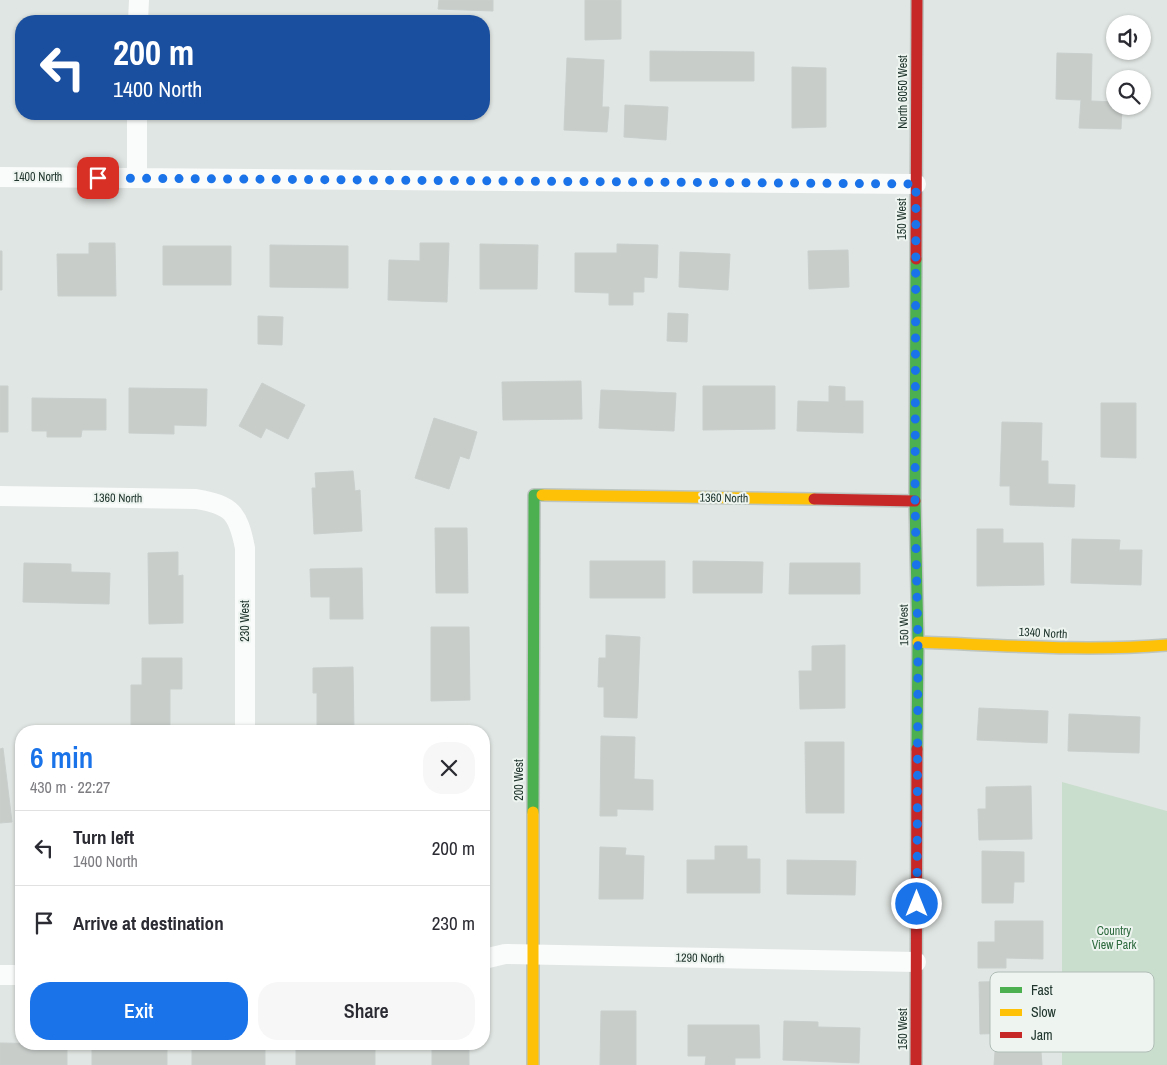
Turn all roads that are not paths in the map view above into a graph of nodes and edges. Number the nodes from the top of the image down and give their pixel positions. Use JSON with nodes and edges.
{"nodes":[{"id":1,"x":139,"y":0,"type":"edge"},
{"id":2,"x":917,"y":0,"type":"edge"},
{"id":3,"x":138,"y":15,"type":"edge"},
{"id":4,"x":137,"y":120,"type":"edge"},
{"id":5,"x":0,"y":177,"type":"edge"},
{"id":6,"x":137,"y":178,"type":"junction"},
{"id":7,"x":916,"y":184,"type":"junction"},
{"id":8,"x":534,"y":495,"type":"joint"},
{"id":9,"x":0,"y":496,"type":"edge"},
{"id":10,"x":915,"y":501,"type":"junction"},
{"id":11,"x":233,"y":513,"type":"joint"},
{"id":12,"x":918,"y":642,"type":"junction"},
{"id":13,"x":1167,"y":645,"type":"edge"},
{"id":14,"x":245,"y":725,"type":"edge"},
{"id":15,"x":533,"y":955,"type":"junction"},
{"id":16,"x":490,"y":958,"type":"edge"},
{"id":17,"x":916,"y":962,"type":"junction"},
{"id":18,"x":0,"y":975,"type":"edge"},
{"id":19,"x":15,"y":975,"type":"edge"},
{"id":20,"x":533,"y":1065,"type":"edge"},
{"id":21,"x":916,"y":1065,"type":"edge"}],
"edges":[{"from":1,"to":3,"type":"street"},
{"from":2,"to":7,"type":"street","name":"North 6050 West"},
{"from":4,"to":6,"type":"street"},
{"from":5,"to":6,"type":"street","name":"1400 North"},
{"from":6,"to":7,"type":"street","name":"1400 North"},
{"from":7,"to":10,"type":"street","name":"150 West"},
{"from":8,"to":10,"type":"street","name":"1360 North"},
{"from":8,"to":15,"type":"street","name":"200 West"},
{"from":9,"to":11,"type":"street","name":"1360 North"},
{"from":10,"to":12,"type":"street","name":"150 West"},
{"from":11,"to":14,"type":"street","name":"230 West"},
{"from":12,"to":13,"type":"street","name":"1340 North"},
{"from":12,"to":17,"type":"street","name":"150 West"},
{"from":15,"to":16,"type":"street","name":"1290 North"},
{"from":15,"to":17,"type":"street","name":"1290 North"},
{"from":15,"to":20,"type":"street","name":"200 West"},
{"from":17,"to":21,"type":"street","name":"150 West"},
{"from":18,"to":19,"type":"street"}]}
